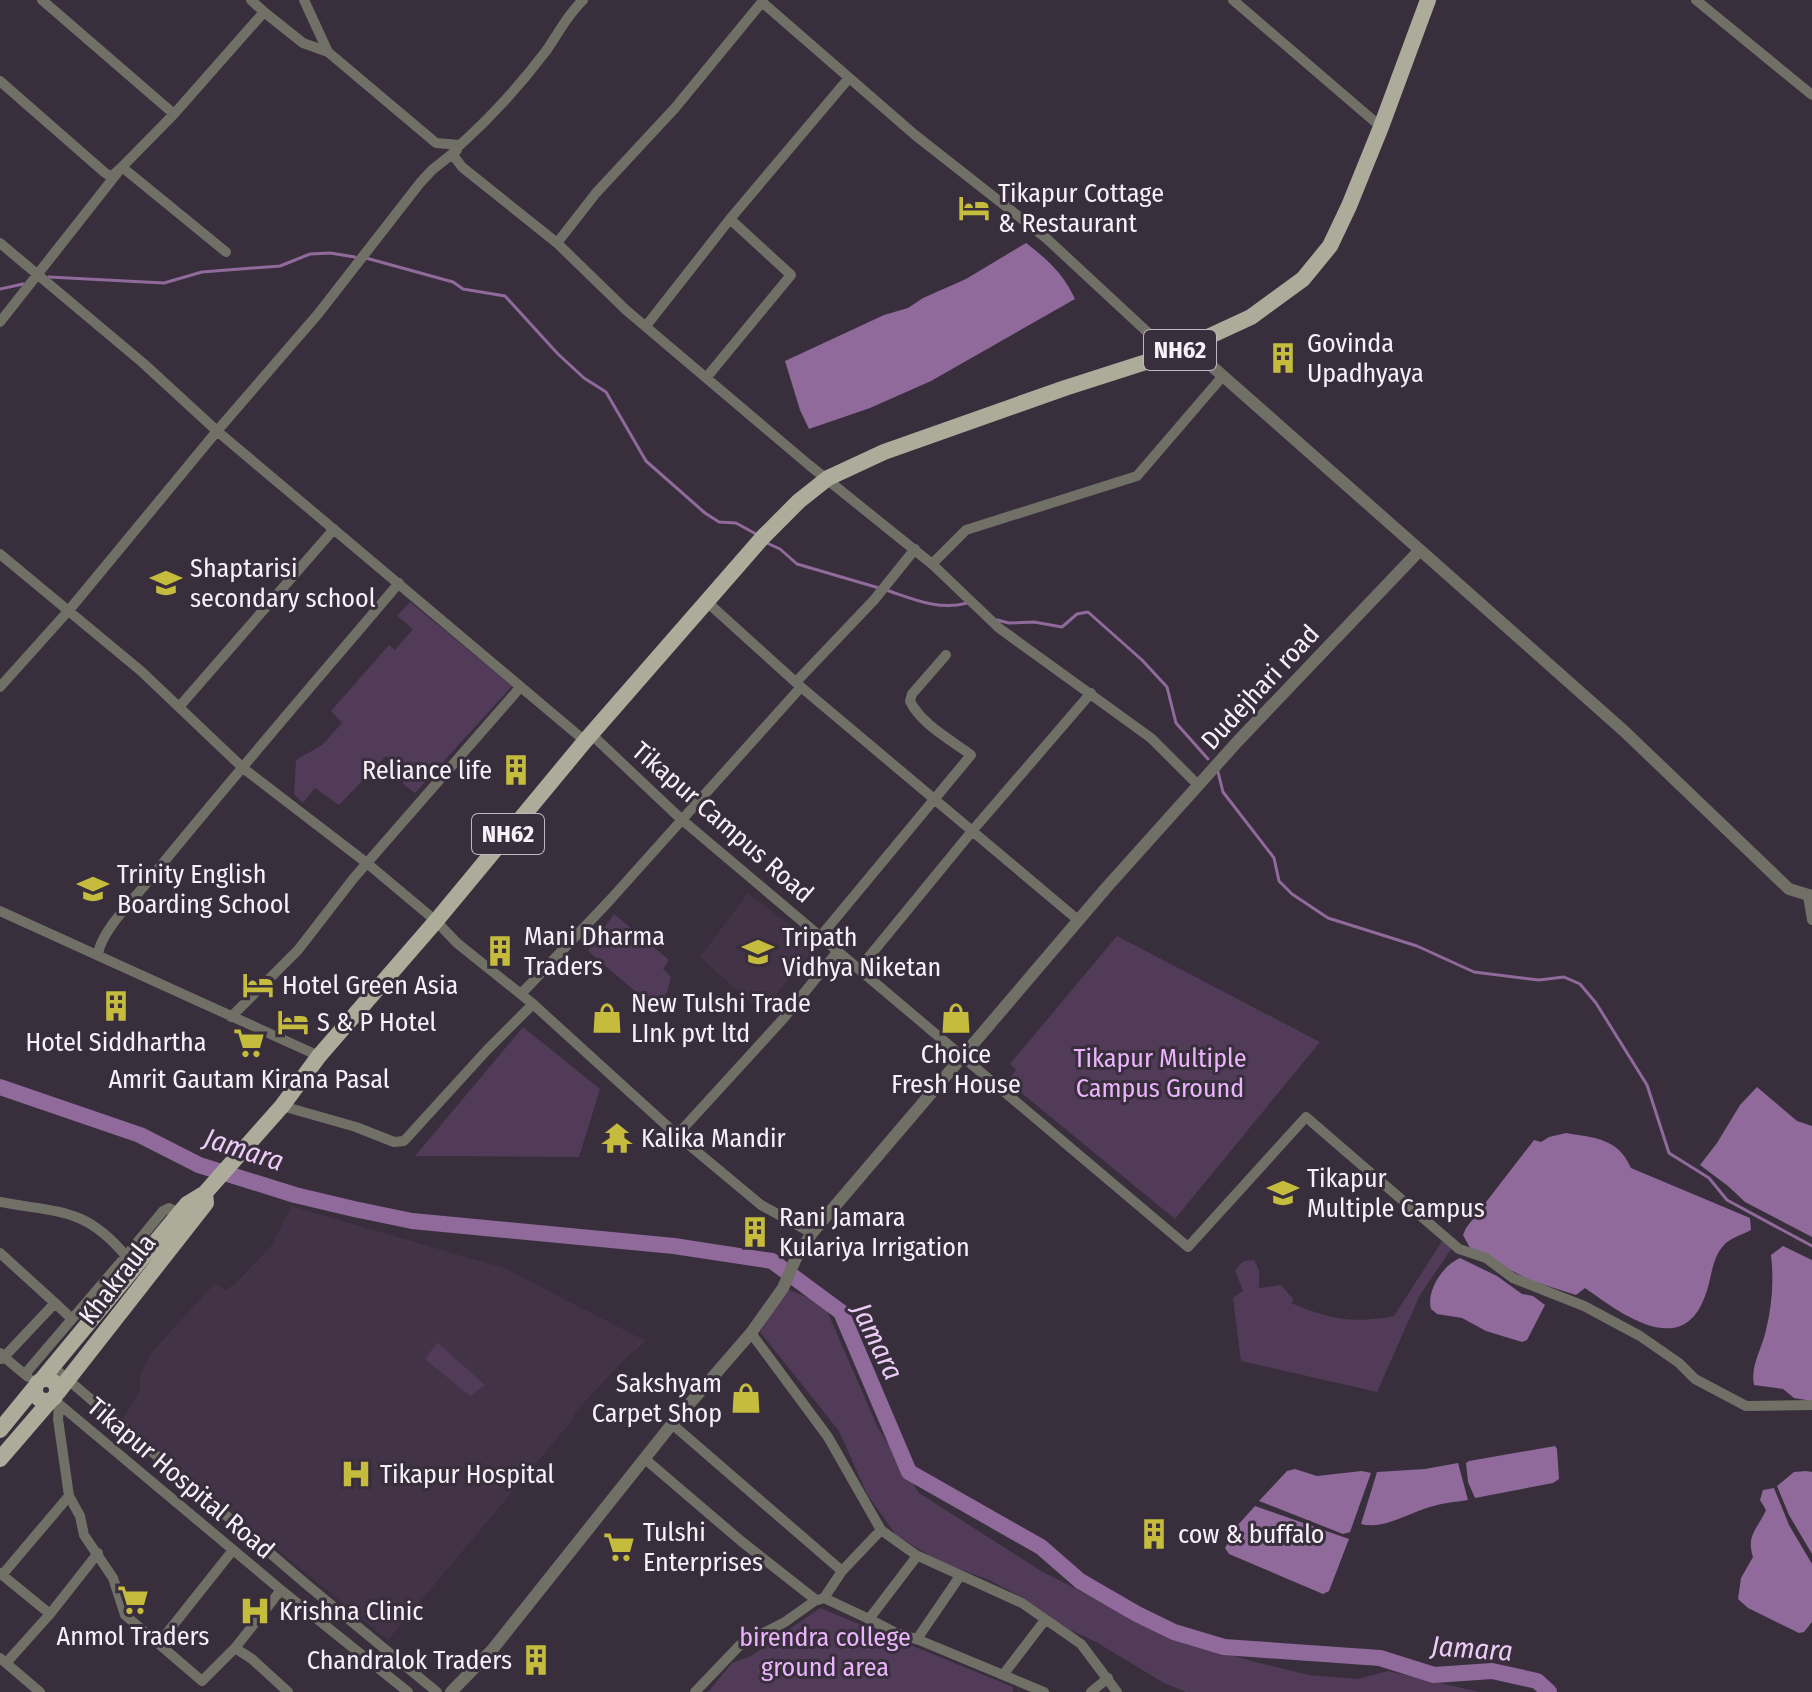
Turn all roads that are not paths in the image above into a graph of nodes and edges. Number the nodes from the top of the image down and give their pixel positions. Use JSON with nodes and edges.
{"nodes":[{"id":1,"x":42,"y":0,"type":"edge"},
{"id":2,"x":251,"y":0,"type":"edge"},
{"id":3,"x":304,"y":0,"type":"edge"},
{"id":4,"x":583,"y":0,"type":"edge"},
{"id":5,"x":1233,"y":0,"type":"edge"},
{"id":6,"x":1428,"y":0,"type":"edge"},
{"id":7,"x":1696,"y":0,"type":"edge"},
{"id":8,"x":762,"y":1,"type":"edge"},
{"id":9,"x":264,"y":12,"type":"junction"},
{"id":10,"x":328,"y":52,"type":"junction"},
{"id":11,"x":849,"y":78,"type":"junction"},
{"id":12,"x":0,"y":81,"type":"edge"},
{"id":13,"x":1812,"y":95,"type":"edge"},
{"id":14,"x":174,"y":114,"type":"junction"},
{"id":15,"x":1381,"y":127,"type":"junction"},
{"id":16,"x":457,"y":150,"type":"junction"},
{"id":17,"x":122,"y":167,"type":"junction"},
{"id":18,"x":730,"y":219,"type":"junction"},
{"id":19,"x":0,"y":243,"type":"edge"},
{"id":20,"x":557,"y":243,"type":"junction"},
{"id":21,"x":226,"y":252,"type":"dead end"},
{"id":22,"x":37,"y":276,"type":"junction"},
{"id":23,"x":0,"y":322,"type":"edge"},
{"id":24,"x":646,"y":326,"type":"junction"},
{"id":25,"x":1189,"y":346,"type":"junction"},
{"id":26,"x":1171,"y":354,"type":"junction"},
{"id":27,"x":1222,"y":377,"type":"junction"},
{"id":28,"x":706,"y":378,"type":"junction"},
{"id":29,"x":217,"y":431,"type":"junction"},
{"id":30,"x":828,"y":478,"type":"junction"},
{"id":31,"x":334,"y":529,"type":"junction"},
{"id":32,"x":915,"y":549,"type":"junction"},
{"id":33,"x":1420,"y":550,"type":"junction"},
{"id":34,"x":0,"y":554,"type":"edge"},
{"id":35,"x":932,"y":564,"type":"junction"},
{"id":36,"x":399,"y":583,"type":"junction"},
{"id":37,"x":707,"y":602,"type":"junction"},
{"id":38,"x":70,"y":609,"type":"junction"},
{"id":39,"x":946,"y":655,"type":"dead end"},
{"id":40,"x":799,"y":685,"type":"junction"},
{"id":41,"x":0,"y":687,"type":"edge"},
{"id":42,"x":517,"y":691,"type":"dead end"},
{"id":43,"x":1091,"y":693,"type":"junction"},
{"id":44,"x":179,"y":707,"type":"junction"},
{"id":45,"x":588,"y":737,"type":"junction"},
{"id":46,"x":243,"y":768,"type":"junction"},
{"id":47,"x":1198,"y":785,"type":"junction"},
{"id":48,"x":934,"y":799,"type":"junction"},
{"id":49,"x":681,"y":819,"type":"junction"},
{"id":50,"x":973,"y":830,"type":"junction"},
{"id":51,"x":368,"y":864,"type":"junction"},
{"id":52,"x":1810,"y":896,"type":"edge"},
{"id":53,"x":0,"y":911,"type":"edge"},
{"id":54,"x":1078,"y":920,"type":"junction"},
{"id":55,"x":1812,"y":920,"type":"edge"},
{"id":56,"x":436,"y":921,"type":"junction"},
{"id":57,"x":820,"y":937,"type":"junction"},
{"id":58,"x":838,"y":951,"type":"junction"},
{"id":59,"x":98,"y":954,"type":"junction"},
{"id":60,"x":859,"y":969,"type":"junction"},
{"id":61,"x":521,"y":994,"type":"junction"},
{"id":62,"x":533,"y":1004,"type":"junction"},
{"id":63,"x":231,"y":1017,"type":"junction"},
{"id":64,"x":319,"y":1056,"type":"junction"},
{"id":65,"x":963,"y":1056,"type":"junction"},
{"id":66,"x":282,"y":1106,"type":"junction"},
{"id":67,"x":677,"y":1135,"type":"junction"},
{"id":68,"x":208,"y":1191,"type":"junction"},
{"id":69,"x":0,"y":1202,"type":"edge"},
{"id":70,"x":179,"y":1213,"type":"junction"},
{"id":71,"x":812,"y":1233,"type":"junction"},
{"id":72,"x":0,"y":1253,"type":"edge"},
{"id":73,"x":126,"y":1256,"type":"junction"},
{"id":74,"x":55,"y":1303,"type":"junction"},
{"id":75,"x":72,"y":1319,"type":"junction"},
{"id":76,"x":751,"y":1333,"type":"junction"},
{"id":77,"x":1,"y":1357,"type":"edge"},
{"id":78,"x":38,"y":1378,"type":"junction"},
{"id":79,"x":58,"y":1395,"type":"junction"},
{"id":80,"x":1812,"y":1405,"type":"edge"},
{"id":81,"x":672,"y":1424,"type":"junction"},
{"id":82,"x":0,"y":1430,"type":"edge"},
{"id":83,"x":0,"y":1459,"type":"edge"},
{"id":84,"x":645,"y":1459,"type":"junction"},
{"id":85,"x":69,"y":1496,"type":"junction"},
{"id":86,"x":881,"y":1530,"type":"junction"},
{"id":87,"x":233,"y":1550,"type":"junction"},
{"id":88,"x":98,"y":1553,"type":"junction"},
{"id":89,"x":917,"y":1556,"type":"junction"},
{"id":90,"x":842,"y":1571,"type":"junction"},
{"id":91,"x":1,"y":1574,"type":"edge"},
{"id":92,"x":960,"y":1576,"type":"junction"},
{"id":93,"x":281,"y":1590,"type":"junction"},
{"id":94,"x":820,"y":1599,"type":"junction"},
{"id":95,"x":50,"y":1614,"type":"junction"},
{"id":96,"x":869,"y":1619,"type":"junction"},
{"id":97,"x":1045,"y":1620,"type":"junction"},
{"id":98,"x":917,"y":1639,"type":"junction"},
{"id":99,"x":159,"y":1643,"type":"junction"},
{"id":100,"x":235,"y":1648,"type":"junction"},
{"id":101,"x":3,"y":1661,"type":"edge"},
{"id":102,"x":1003,"y":1675,"type":"junction"},
{"id":103,"x":1108,"y":1678,"type":"junction"},
{"id":104,"x":201,"y":1687,"type":"edge"},
{"id":105,"x":40,"y":1692,"type":"edge"},
{"id":106,"x":288,"y":1692,"type":"edge"},
{"id":107,"x":408,"y":1692,"type":"edge"},
{"id":108,"x":437,"y":1692,"type":"edge"},
{"id":109,"x":451,"y":1692,"type":"edge"},
{"id":110,"x":695,"y":1692,"type":"edge"},
{"id":111,"x":1044,"y":1692,"type":"edge"},
{"id":112,"x":1091,"y":1692,"type":"edge"},
{"id":113,"x":1117,"y":1692,"type":"edge"}],
"edges":[{"from":1,"to":14,"type":"street"},
{"from":2,"to":9,"type":"street"},
{"from":3,"to":10,"type":"street"},
{"from":4,"to":16,"type":"street"},
{"from":5,"to":15,"type":"street"},
{"from":6,"to":15,"type":"main road","number":"NH62"},
{"from":7,"to":13,"type":"street"},
{"from":8,"to":11,"type":"street"},
{"from":8,"to":20,"type":"street"},
{"from":9,"to":10,"type":"street"},
{"from":9,"to":14,"type":"street"},
{"from":10,"to":16,"type":"street"},
{"from":11,"to":18,"type":"street"},
{"from":11,"to":26,"type":"street"},
{"from":12,"to":17,"type":"street"},
{"from":14,"to":17,"type":"street"},
{"from":15,"to":25,"type":"main road","number":"NH62"},
{"from":16,"to":20,"type":"street"},
{"from":16,"to":29,"type":"street"},
{"from":17,"to":21,"type":"street"},
{"from":17,"to":22,"type":"street"},
{"from":18,"to":24,"type":"street"},
{"from":18,"to":28,"type":"street"},
{"from":19,"to":22,"type":"street","name":"Tikapur Campus Road"},
{"from":20,"to":24,"type":"street"},
{"from":22,"to":23,"type":"street"},
{"from":22,"to":29,"type":"street","name":"Tikapur Campus Road"},
{"from":24,"to":28,"type":"street"},
{"from":25,"to":26,"type":"main road","number":"NH62"},
{"from":25,"to":27,"type":"street"},
{"from":26,"to":30,"type":"main road","number":"NH62"},
{"from":27,"to":33,"type":"street"},
{"from":27,"to":35,"type":"street"},
{"from":28,"to":30,"type":"street"},
{"from":29,"to":31,"type":"street","name":"Tikapur Campus Road"},
{"from":29,"to":38,"type":"street"},
{"from":30,"to":32,"type":"street"},
{"from":30,"to":37,"type":"main road","number":"NH62"},
{"from":31,"to":36,"type":"street","name":"Tikapur Campus Road"},
{"from":31,"to":44,"type":"street"},
{"from":32,"to":35,"type":"street"},
{"from":32,"to":40,"type":"street"},
{"from":33,"to":47,"type":"street","name":"Dudejhari road"},
{"from":33,"to":52,"type":"street"},
{"from":34,"to":38,"type":"street"},
{"from":35,"to":43,"type":"street"},
{"from":36,"to":45,"type":"street","name":"Tikapur Campus Road"},
{"from":36,"to":46,"type":"street"},
{"from":37,"to":40,"type":"street"},
{"from":37,"to":45,"type":"main road","number":"NH62"},
{"from":38,"to":41,"type":"street"},
{"from":38,"to":44,"type":"street"},
{"from":39,"to":48,"type":"street"},
{"from":40,"to":48,"type":"street"},
{"from":40,"to":49,"type":"street"},
{"from":42,"to":51,"type":"street"},
{"from":43,"to":47,"type":"street"},
{"from":43,"to":50,"type":"street"},
{"from":44,"to":46,"type":"street"},
{"from":45,"to":49,"type":"street","name":"Tikapur Campus Road"},
{"from":45,"to":56,"type":"main road","number":"NH62"},
{"from":46,"to":51,"type":"street"},
{"from":46,"to":59,"type":"street"},
{"from":47,"to":54,"type":"street","name":"Dudejhari road"},
{"from":48,"to":50,"type":"street"},
{"from":48,"to":57,"type":"street"},
{"from":49,"to":57,"type":"street","name":"Tikapur Campus Road"},
{"from":49,"to":61,"type":"street"},
{"from":50,"to":54,"type":"street"},
{"from":50,"to":60,"type":"street"},
{"from":51,"to":56,"type":"street"},
{"from":51,"to":63,"type":"street"},
{"from":52,"to":55,"type":"street"},
{"from":53,"to":59,"type":"street"},
{"from":54,"to":65,"type":"street","name":"Dudejhari road"},
{"from":56,"to":61,"type":"street"},
{"from":56,"to":64,"type":"main road","number":"NH62"},
{"from":57,"to":58,"type":"street","name":"Tikapur Campus Road"},
{"from":58,"to":60,"type":"street","name":"Tikapur Campus Road"},
{"from":58,"to":67,"type":"street"},
{"from":59,"to":63,"type":"street"},
{"from":60,"to":65,"type":"street","name":"Tikapur Campus Road"},
{"from":61,"to":62,"type":"street"},
{"from":62,"to":66,"type":"street"},
{"from":62,"to":67,"type":"street"},
{"from":63,"to":64,"type":"street"},
{"from":64,"to":66,"type":"main road","number":"NH62"},
{"from":65,"to":71,"type":"street","name":"Dudejhari road"},
{"from":65,"to":80,"type":"street","name":"Tikapur Campus Road"},
{"from":66,"to":68,"type":"main road","number":"NH62"},
{"from":67,"to":71,"type":"street"},
{"from":68,"to":70,"type":"main road","name":"Khakraula","number":"NH62"},
{"from":68,"to":79,"type":"main road","name":"Khakraula","number":"NH62"},
{"from":69,"to":73,"type":"street"},
{"from":70,"to":73,"type":"street"},
{"from":70,"to":78,"type":"main road","name":"Khakraula","number":"NH62"},
{"from":71,"to":76,"type":"street","name":"Dudejhari road"},
{"from":72,"to":74,"type":"street"},
{"from":73,"to":75,"type":"street"},
{"from":74,"to":75,"type":"street"},
{"from":74,"to":77,"type":"street"},
{"from":75,"to":78,"type":"street"},
{"from":76,"to":81,"type":"street","name":"Dudejhari road"},
{"from":76,"to":86,"type":"street"},
{"from":77,"to":78,"type":"street"},
{"from":78,"to":79,"type":"street"},
{"from":78,"to":79,"type":"main road"},
{"from":78,"to":82,"type":"main road","number":"NH62"},
{"from":79,"to":83,"type":"main road","number":"NH62"},
{"from":79,"to":85,"type":"street"},
{"from":79,"to":87,"type":"street","name":"Tikapur Hospital Road"},
{"from":79,"to":108,"type":"street"},
{"from":81,"to":84,"type":"street","name":"Dudejhari road"},
{"from":81,"to":90,"type":"street"},
{"from":84,"to":94,"type":"street"},
{"from":84,"to":109,"type":"street","name":"Dudejhari road"},
{"from":85,"to":88,"type":"street"},
{"from":85,"to":91,"type":"street"},
{"from":86,"to":89,"type":"street"},
{"from":86,"to":90,"type":"street"},
{"from":87,"to":93,"type":"street","name":"Tikapur Hospital Road"},
{"from":87,"to":99,"type":"street"},
{"from":88,"to":95,"type":"street"},
{"from":88,"to":99,"type":"street"},
{"from":89,"to":92,"type":"street"},
{"from":89,"to":96,"type":"street"},
{"from":90,"to":94,"type":"street"},
{"from":91,"to":95,"type":"street"},
{"from":92,"to":97,"type":"street"},
{"from":92,"to":98,"type":"street"},
{"from":93,"to":100,"type":"street"},
{"from":93,"to":107,"type":"street","name":"Tikapur Hospital Road"},
{"from":94,"to":96,"type":"street"},
{"from":94,"to":110,"type":"street"},
{"from":95,"to":101,"type":"street"},
{"from":96,"to":98,"type":"street"},
{"from":97,"to":102,"type":"street"},
{"from":97,"to":103,"type":"street"},
{"from":98,"to":102,"type":"street"},
{"from":99,"to":104,"type":"street"},
{"from":100,"to":104,"type":"street"},
{"from":100,"to":106,"type":"street"},
{"from":101,"to":105,"type":"street"},
{"from":102,"to":111,"type":"street"},
{"from":103,"to":112,"type":"street"},
{"from":103,"to":113,"type":"street"}]}
